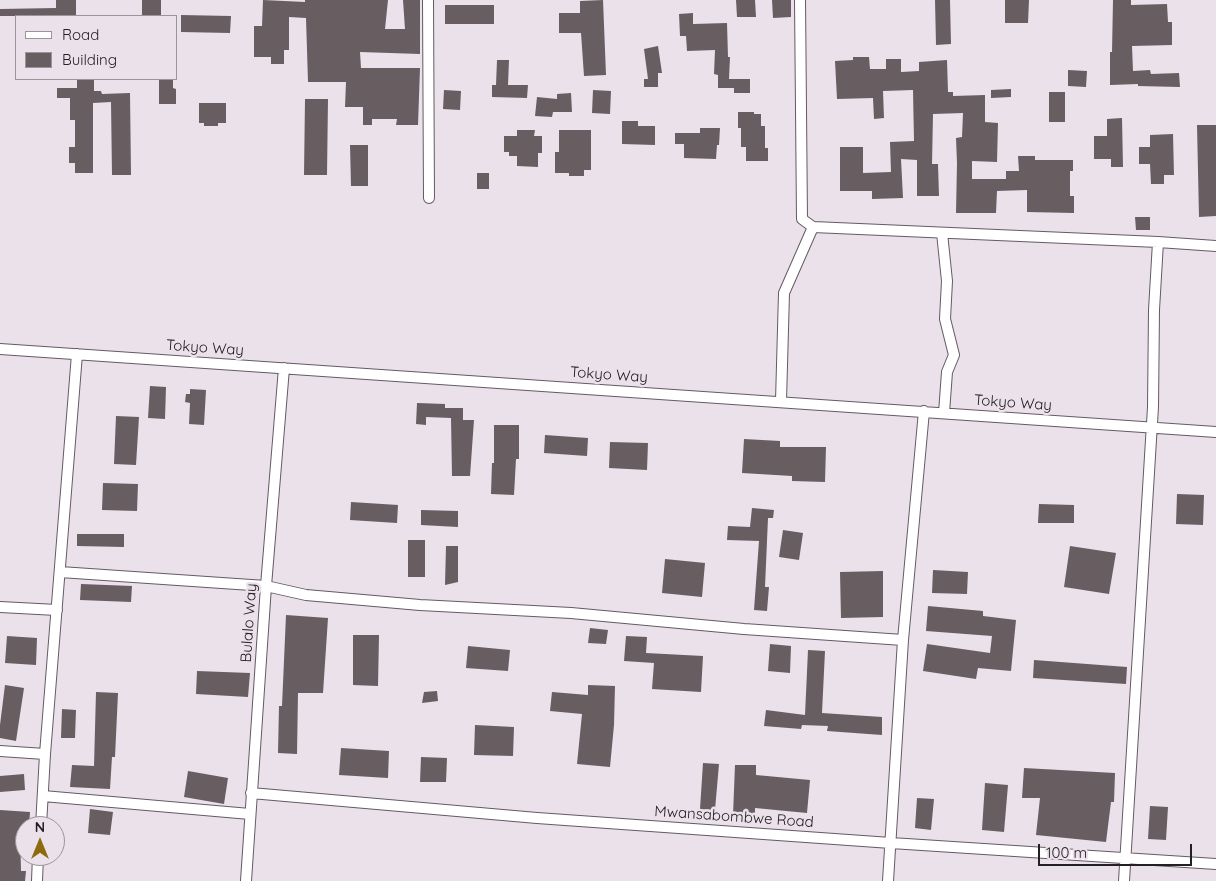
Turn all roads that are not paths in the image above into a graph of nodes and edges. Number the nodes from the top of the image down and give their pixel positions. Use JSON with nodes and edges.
{"nodes":[{"id":1,"x":428,"y":0,"type":"edge"},
{"id":2,"x":800,"y":0,"type":"edge"},
{"id":3,"x":429,"y":198,"type":"dead end"},
{"id":4,"x":813,"y":228,"type":"junction"},
{"id":5,"x":942,"y":233,"type":"junction"},
{"id":6,"x":1158,"y":242,"type":"junction"},
{"id":7,"x":1216,"y":246,"type":"edge"},
{"id":8,"x":0,"y":349,"type":"edge"},
{"id":9,"x":77,"y":354,"type":"junction"},
{"id":10,"x":284,"y":368,"type":"junction"},
{"id":11,"x":780,"y":402,"type":"junction"},
{"id":12,"x":924,"y":412,"type":"junction"},
{"id":13,"x":944,"y":413,"type":"junction"},
{"id":14,"x":1152,"y":428,"type":"junction"},
{"id":15,"x":1216,"y":432,"type":"edge"},
{"id":16,"x":60,"y":572,"type":"junction"},
{"id":17,"x":266,"y":586,"type":"junction"},
{"id":18,"x":0,"y":608,"type":"edge"},
{"id":19,"x":57,"y":610,"type":"junction"},
{"id":20,"x":903,"y":640,"type":"junction"},
{"id":21,"x":0,"y":751,"type":"edge"},
{"id":22,"x":45,"y":754,"type":"junction"},
{"id":23,"x":251,"y":793,"type":"junction"},
{"id":24,"x":43,"y":796,"type":"junction"},
{"id":25,"x":250,"y":814,"type":"junction"},
{"id":26,"x":42,"y":816,"type":"edge"},
{"id":27,"x":890,"y":843,"type":"junction"},
{"id":28,"x":1125,"y":858,"type":"junction"},
{"id":29,"x":1216,"y":864,"type":"edge"},
{"id":30,"x":38,"y":866,"type":"edge"},
{"id":31,"x":37,"y":881,"type":"edge"},
{"id":32,"x":246,"y":881,"type":"edge"},
{"id":33,"x":888,"y":881,"type":"edge"},
{"id":34,"x":1124,"y":881,"type":"edge"}],
"edges":[{"from":1,"to":3,"type":"street"},
{"from":2,"to":4,"type":"street"},
{"from":4,"to":5,"type":"street"},
{"from":4,"to":11,"type":"street"},
{"from":5,"to":6,"type":"street"},
{"from":5,"to":13,"type":"street"},
{"from":6,"to":7,"type":"street"},
{"from":6,"to":14,"type":"street"},
{"from":8,"to":9,"type":"street","name":"Tokyo Way"},
{"from":9,"to":10,"type":"street","name":"Tokyo Way"},
{"from":9,"to":16,"type":"street"},
{"from":10,"to":11,"type":"street","name":"Tokyo Way"},
{"from":10,"to":17,"type":"street","name":"Bulalo Way"},
{"from":11,"to":12,"type":"street","name":"Tokyo Way"},
{"from":12,"to":13,"type":"street","name":"Tokyo Way"},
{"from":12,"to":20,"type":"street"},
{"from":13,"to":14,"type":"street","name":"Tokyo Way"},
{"from":14,"to":15,"type":"street","name":"Tokyo Way"},
{"from":14,"to":28,"type":"street"},
{"from":16,"to":17,"type":"street"},
{"from":16,"to":19,"type":"street"},
{"from":17,"to":20,"type":"street"},
{"from":17,"to":23,"type":"street","name":"Bulalo Way"},
{"from":18,"to":19,"type":"street"},
{"from":19,"to":22,"type":"street"},
{"from":20,"to":27,"type":"street"},
{"from":21,"to":22,"type":"street"},
{"from":22,"to":24,"type":"street"},
{"from":23,"to":25,"type":"street","name":"Bulalo Way"},
{"from":23,"to":27,"type":"street","name":"Mwansabombwe Road"},
{"from":24,"to":25,"type":"street"},
{"from":24,"to":26,"type":"street"},
{"from":25,"to":32,"type":"street","name":"Bulalo Way"},
{"from":27,"to":28,"type":"street","name":"Mwansabombwe Road"},
{"from":27,"to":33,"type":"street"},
{"from":28,"to":29,"type":"street","name":"Mwansabombwe Road"},
{"from":28,"to":34,"type":"street"},
{"from":30,"to":31,"type":"street"}]}
